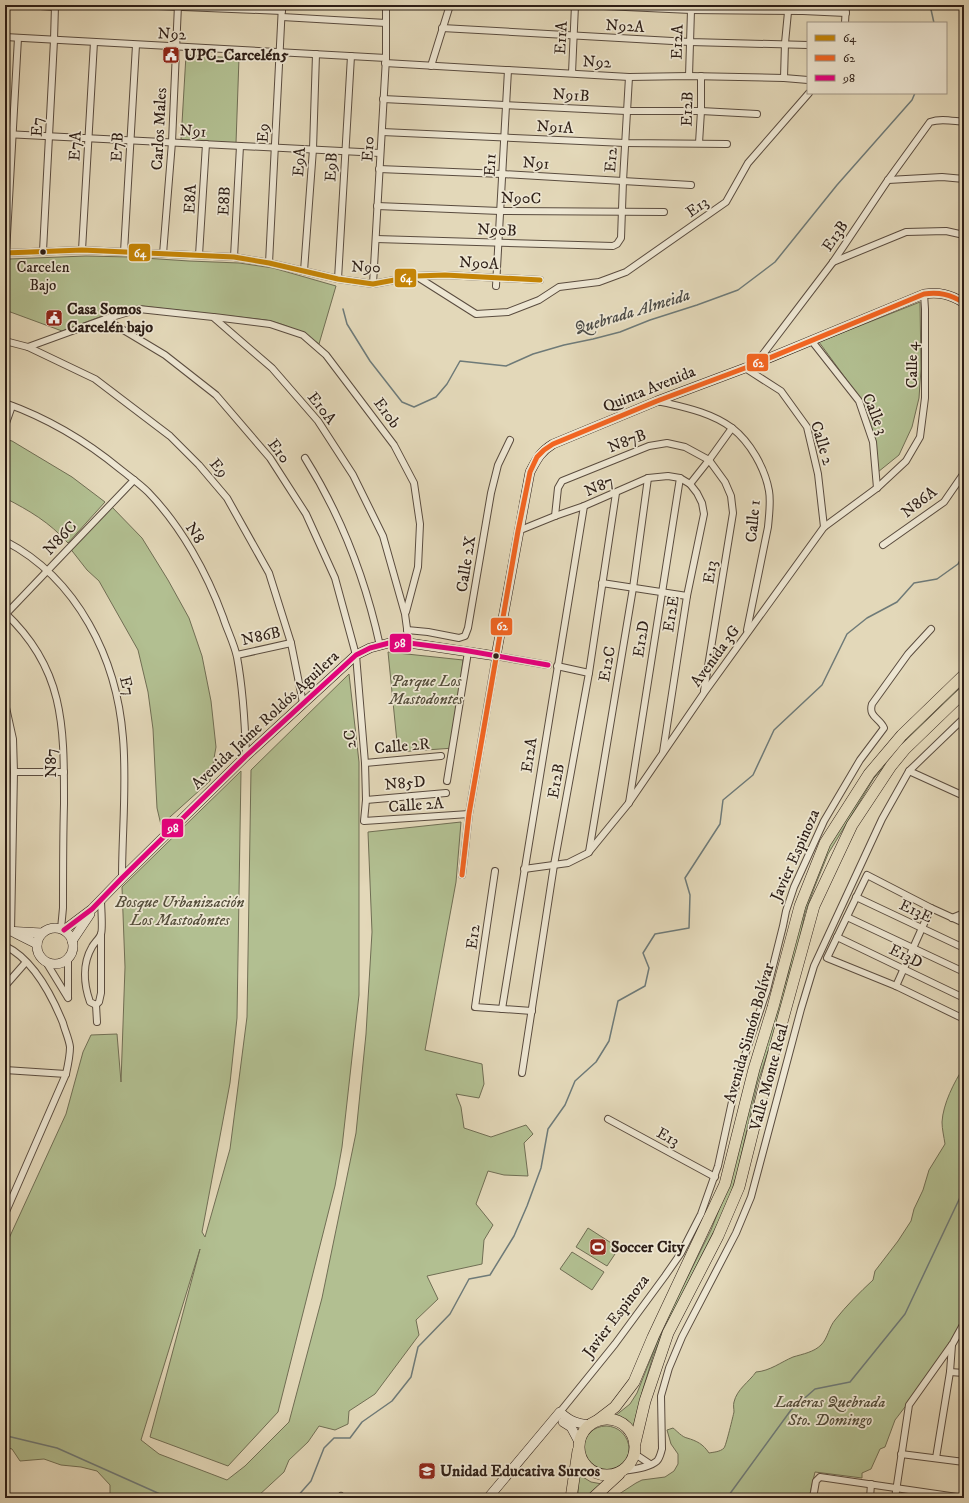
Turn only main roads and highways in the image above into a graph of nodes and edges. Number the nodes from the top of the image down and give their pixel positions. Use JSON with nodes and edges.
{"nodes":[{"id":1,"x":964,"y":675,"type":"edge"},
{"id":2,"x":964,"y":692,"type":"edge"},
{"id":3,"x":593,"y":1423,"type":"junction"},
{"id":4,"x":635,"y":1443,"type":"junction"},
{"id":5,"x":579,"y":1445,"type":"junction"},
{"id":6,"x":622,"y":1471,"type":"junction"},
{"id":7,"x":571,"y":1498,"type":"edge"},
{"id":8,"x":593,"y":1498,"type":"edge"}],
"edges":[{"from":1,"to":3,"type":"highway","name":"Avenida Simón Bolívar"},
{"from":2,"to":4,"type":"highway","name":"Avenida Simón Bolívar"},
{"from":3,"to":4,"type":"highway","name":"Avenida Simón Bolívar"},
{"from":3,"to":5,"type":"highway","name":"Avenida Simón Bolívar"},
{"from":4,"to":6,"type":"highway","name":"Avenida Simón Bolívar"},
{"from":5,"to":6,"type":"highway"},
{"from":5,"to":7,"type":"highway","name":"Avenida Simón Bolívar"},
{"from":6,"to":8,"type":"highway"}]}
